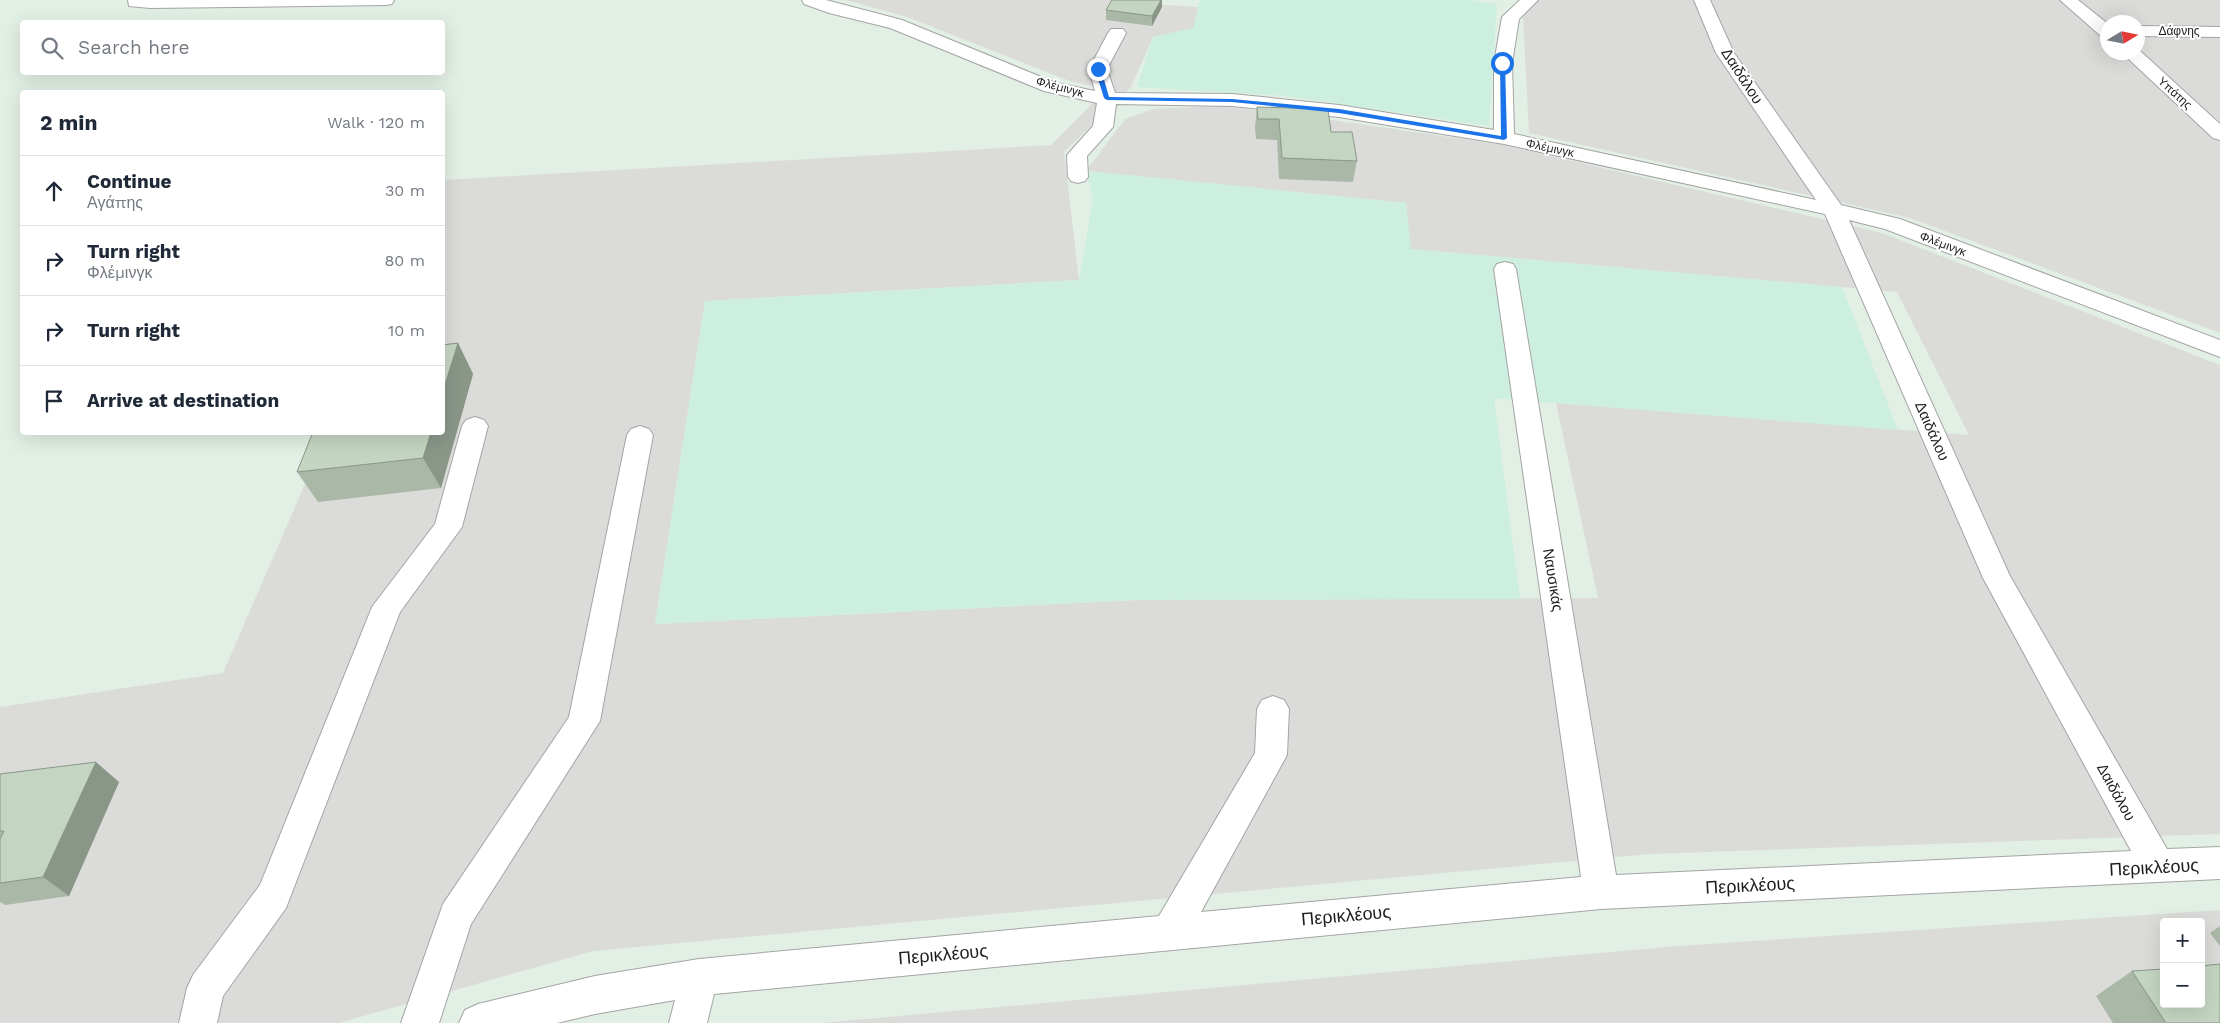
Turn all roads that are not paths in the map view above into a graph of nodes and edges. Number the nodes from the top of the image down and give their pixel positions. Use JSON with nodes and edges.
{"nodes":[{"id":1,"x":386,"y":0,"type":"edge"},
{"id":2,"x":810,"y":0,"type":"edge"},
{"id":3,"x":1530,"y":0,"type":"edge"},
{"id":4,"x":1702,"y":0,"type":"edge"},
{"id":5,"x":2068,"y":0,"type":"edge"},
{"id":6,"x":136,"y":1,"type":"edge"},
{"id":7,"x":2100,"y":25,"type":"edge"},
{"id":8,"x":2145,"y":31,"type":"edge"},
{"id":9,"x":2220,"y":32,"type":"edge"},
{"id":10,"x":1117,"y":33,"type":"dead end"},
{"id":11,"x":2139,"y":60,"type":"edge"},
{"id":12,"x":1107,"y":98,"type":"junction"},
{"id":13,"x":2220,"y":134,"type":"edge"},
{"id":14,"x":1504,"y":138,"type":"junction"},
{"id":15,"x":1078,"y":177,"type":"dead end"},
{"id":16,"x":1834,"y":210,"type":"junction"},
{"id":17,"x":1505,"y":269,"type":"dead end"},
{"id":18,"x":2220,"y":348,"type":"edge"},
{"id":19,"x":475,"y":426,"type":"dead end"},
{"id":20,"x":640,"y":435,"type":"dead end"},
{"id":21,"x":1274,"y":709,"type":"dead end"},
{"id":22,"x":2220,"y":863,"type":"edge"},
{"id":23,"x":2158,"y":867,"type":"junction"},
{"id":24,"x":1601,"y":892,"type":"junction"},
{"id":25,"x":1170,"y":932,"type":"junction"},
{"id":26,"x":699,"y":977,"type":"junction"},
{"id":27,"x":198,"y":1023,"type":"edge"},
{"id":28,"x":420,"y":1023,"type":"edge"},
{"id":29,"x":478,"y":1023,"type":"edge"},
{"id":30,"x":688,"y":1023,"type":"edge"}],
"edges":[{"from":1,"to":6,"type":"street"},
{"from":2,"to":12,"type":"street","name":"Φλέμινγκ"},
{"from":3,"to":14,"type":"street"},
{"from":4,"to":16,"type":"street","name":"Δαιδάλου"},
{"from":5,"to":7,"type":"street"},
{"from":8,"to":9,"type":"street","name":"Δάφνης"},
{"from":10,"to":12,"type":"street"},
{"from":11,"to":13,"type":"street","name":"Υπάτης"},
{"from":12,"to":14,"type":"street","name":"Φλέμινγκ"},
{"from":12,"to":15,"type":"street"},
{"from":14,"to":16,"type":"street","name":"Φλέμινγκ"},
{"from":16,"to":18,"type":"street","name":"Φλέμινγκ"},
{"from":16,"to":23,"type":"street","name":"Δαιδάλου"},
{"from":17,"to":24,"type":"street","name":"Ναυσικάς"},
{"from":19,"to":27,"type":"street"},
{"from":20,"to":28,"type":"street"},
{"from":21,"to":25,"type":"street"},
{"from":22,"to":23,"type":"street","name":"Περικλέους"},
{"from":23,"to":24,"type":"street","name":"Περικλέους"},
{"from":24,"to":25,"type":"street","name":"Περικλέους"},
{"from":25,"to":26,"type":"street","name":"Περικλέους"},
{"from":26,"to":29,"type":"street","name":"Περικλέους"},
{"from":26,"to":30,"type":"street"}]}
